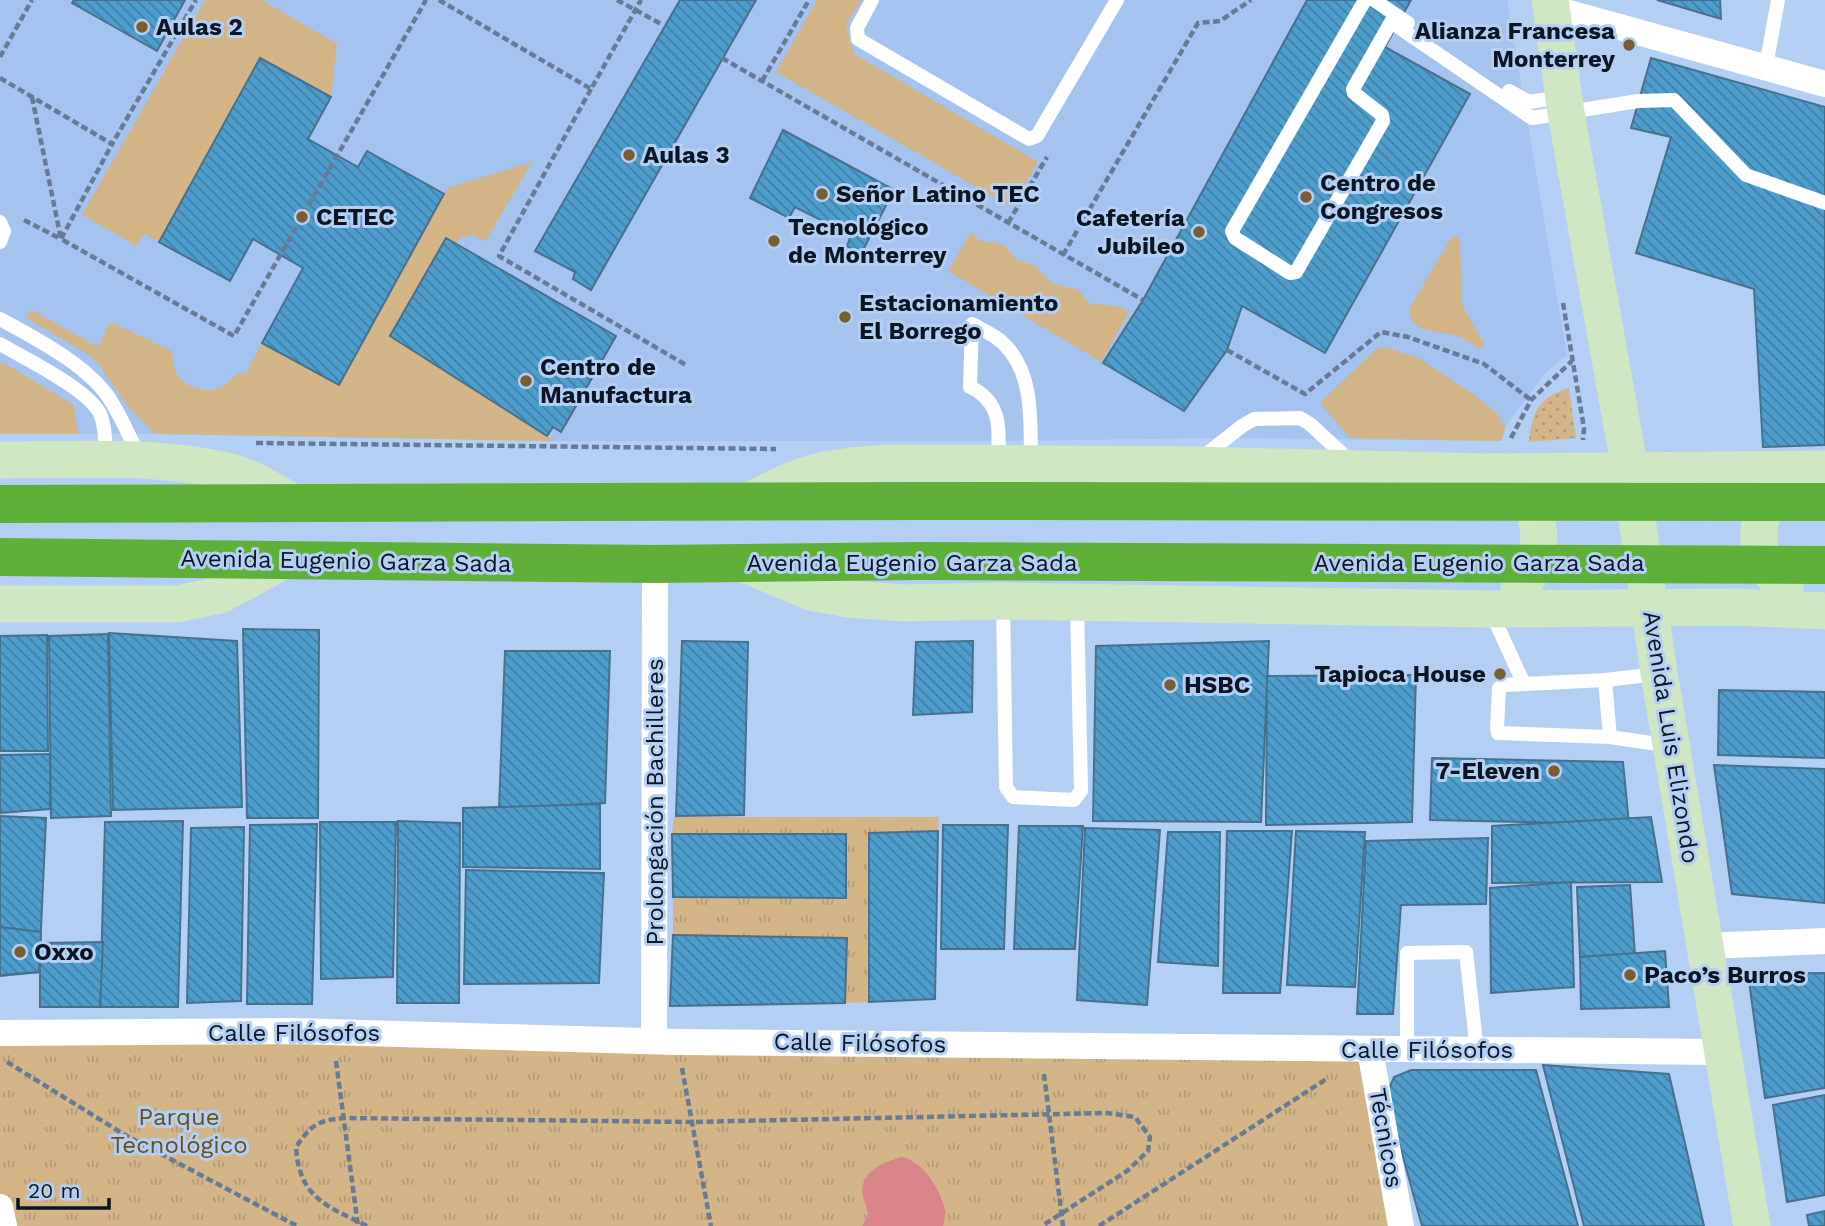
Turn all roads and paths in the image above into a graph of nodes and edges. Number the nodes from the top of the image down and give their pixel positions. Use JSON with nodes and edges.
{"nodes":[{"id":1,"x":32,"y":0,"type":"edge"},
{"id":2,"x":196,"y":0,"type":"edge"},
{"id":3,"x":426,"y":0,"type":"edge"},
{"id":4,"x":439,"y":0,"type":"edge"},
{"id":5,"x":617,"y":0,"type":"edge"},
{"id":6,"x":641,"y":0,"type":"edge"},
{"id":7,"x":809,"y":0,"type":"edge"},
{"id":8,"x":872,"y":0,"type":"edge"},
{"id":9,"x":1117,"y":0,"type":"edge"},
{"id":10,"x":1251,"y":0,"type":"edge"},
{"id":11,"x":1365,"y":0,"type":"edge"},
{"id":12,"x":1374,"y":0,"type":"edge"},
{"id":13,"x":1778,"y":0,"type":"edge"},
{"id":14,"x":1550,"y":4,"type":"edge"},
{"id":15,"x":635,"y":10,"type":"junction"},
{"id":16,"x":663,"y":25,"type":"dead end"},
{"id":17,"x":0,"y":57,"type":"edge"},
{"id":18,"x":722,"y":58,"type":"dead end"},
{"id":19,"x":1766,"y":66,"type":"junction"},
{"id":20,"x":0,"y":78,"type":"edge"},
{"id":21,"x":762,"y":81,"type":"junction"},
{"id":22,"x":1825,"y":84,"type":"edge"},
{"id":23,"x":591,"y":89,"type":"junction"},
{"id":24,"x":32,"y":97,"type":"junction"},
{"id":25,"x":1565,"y":105,"type":"junction"},
{"id":26,"x":112,"y":144,"type":"junction"},
{"id":27,"x":1825,"y":203,"type":"edge"},
{"id":28,"x":6,"y":218,"type":"edge"},
{"id":29,"x":61,"y":239,"type":"junction"},
{"id":30,"x":0,"y":243,"type":"edge"},
{"id":31,"x":1063,"y":255,"type":"junction"},
{"id":32,"x":1143,"y":300,"type":"dead end"},
{"id":33,"x":0,"y":319,"type":"edge"},
{"id":34,"x":0,"y":344,"type":"edge"},
{"id":35,"x":1227,"y":350,"type":"dead end"},
{"id":36,"x":1572,"y":360,"type":"dead end"},
{"id":37,"x":686,"y":365,"type":"dead end"},
{"id":38,"x":1531,"y":400,"type":"junction"},
{"id":39,"x":1495,"y":459,"type":"junction"},
{"id":40,"x":0,"y":460,"type":"edge"},
{"id":41,"x":104,"y":460,"type":"junction"},
{"id":42,"x":141,"y":461,"type":"junction"},
{"id":43,"x":1014,"y":464,"type":"junction"},
{"id":44,"x":1193,"y":465,"type":"junction"},
{"id":45,"x":1356,"y":469,"type":"junction"},
{"id":46,"x":1630,"y":470,"type":"junction"},
{"id":47,"x":1822,"y":480,"type":"edge"},
{"id":48,"x":292,"y":502,"type":"junction"},
{"id":49,"x":746,"y":503,"type":"junction"},
{"id":50,"x":0,"y":504,"type":"edge"},
{"id":51,"x":0,"y":557,"type":"edge"},
{"id":52,"x":284,"y":561,"type":"junction"},
{"id":53,"x":655,"y":564,"type":"junction"},
{"id":54,"x":742,"y":564,"type":"junction"},
{"id":55,"x":1825,"y":565,"type":"edge"},
{"id":56,"x":1003,"y":601,"type":"junction"},
{"id":57,"x":1077,"y":602,"type":"junction"},
{"id":58,"x":0,"y":604,"type":"edge"},
{"id":59,"x":1650,"y":608,"type":"junction"},
{"id":60,"x":1490,"y":610,"type":"junction"},
{"id":61,"x":1825,"y":611,"type":"edge"},
{"id":62,"x":1659,"y":673,"type":"junction"},
{"id":63,"x":1605,"y":680,"type":"junction"},
{"id":64,"x":1524,"y":684,"type":"junction"},
{"id":65,"x":1610,"y":737,"type":"junction"},
{"id":66,"x":1671,"y":746,"type":"junction"},
{"id":67,"x":1825,"y":941,"type":"edge"},
{"id":68,"x":1705,"y":946,"type":"junction"},
{"id":69,"x":332,"y":1032,"type":"junction"},
{"id":70,"x":0,"y":1033,"type":"edge"},
{"id":71,"x":666,"y":1041,"type":"junction"},
{"id":72,"x":1039,"y":1045,"type":"junction"},
{"id":73,"x":1370,"y":1050,"type":"junction"},
{"id":74,"x":1407,"y":1050,"type":"junction"},
{"id":75,"x":1477,"y":1051,"type":"junction"},
{"id":76,"x":1721,"y":1052,"type":"junction"},
{"id":77,"x":0,"y":1058,"type":"edge"},
{"id":78,"x":1049,"y":1115,"type":"junction"},
{"id":79,"x":345,"y":1118,"type":"junction"},
{"id":80,"x":692,"y":1122,"type":"junction"},
{"id":81,"x":0,"y":1207,"type":"edge"},
{"id":82,"x":1061,"y":1213,"type":"junction"},
{"id":83,"x":358,"y":1224,"type":"edge"},
{"id":84,"x":4,"y":1226,"type":"edge"},
{"id":85,"x":298,"y":1226,"type":"edge"},
{"id":86,"x":367,"y":1226,"type":"edge"},
{"id":87,"x":711,"y":1226,"type":"edge"},
{"id":88,"x":1042,"y":1226,"type":"edge"},
{"id":89,"x":1063,"y":1226,"type":"edge"},
{"id":90,"x":1100,"y":1226,"type":"edge"},
{"id":91,"x":1401,"y":1226,"type":"edge"},
{"id":92,"x":1752,"y":1226,"type":"edge"}],
"edges":[{"from":1,"to":17,"type":"path"},
{"from":2,"to":26,"type":"path"},
{"from":3,"to":29,"type":"path"},
{"from":4,"to":23,"type":"path"},
{"from":5,"to":15,"type":"path"},
{"from":6,"to":15,"type":"path"},
{"from":7,"to":21,"type":"path"},
{"from":8,"to":9,"type":"lane"},
{"from":10,"to":31,"type":"path"},
{"from":11,"to":25,"type":"lane"},
{"from":12,"to":25,"type":"lane"},
{"from":13,"to":19,"type":"lane"},
{"from":14,"to":19,"type":"street"},
{"from":14,"to":25,"type":"street","name":"Avenida Luis Elizondo"},
{"from":15,"to":16,"type":"path"},
{"from":15,"to":23,"type":"path"},
{"from":18,"to":21,"type":"path"},
{"from":19,"to":22,"type":"street"},
{"from":20,"to":24,"type":"path"},
{"from":21,"to":31,"type":"path"},
{"from":23,"to":37,"type":"path"},
{"from":24,"to":26,"type":"path"},
{"from":24,"to":29,"type":"path"},
{"from":25,"to":27,"type":"lane"},
{"from":25,"to":46,"type":"street","name":"Avenida Luis Elizondo"},
{"from":26,"to":29,"type":"path"},
{"from":28,"to":29,"type":"path"},
{"from":28,"to":30,"type":"lane"},
{"from":31,"to":32,"type":"path"},
{"from":33,"to":42,"type":"lane"},
{"from":34,"to":41,"type":"lane"},
{"from":35,"to":38,"type":"path"},
{"from":36,"to":38,"type":"path"},
{"from":38,"to":39,"type":"path"},
{"from":39,"to":45,"type":"street"},
{"from":39,"to":46,"type":"street"},
{"from":39,"to":60,"type":"street"},
{"from":40,"to":41,"type":"street"},
{"from":41,"to":42,"type":"street"},
{"from":42,"to":48,"type":"street"},
{"from":43,"to":43,"type":"lane"},
{"from":43,"to":44,"type":"street"},
{"from":43,"to":49,"type":"street"},
{"from":44,"to":45,"type":"street"},
{"from":44,"to":45,"type":"lane"},
{"from":46,"to":47,"type":"street"},
{"from":46,"to":59,"type":"street","name":"Avenida Luis Elizondo"},
{"from":47,"to":49,"type":"highway"},
{"from":47,"to":61,"type":"street"},
{"from":48,"to":49,"type":"highway"},
{"from":48,"to":50,"type":"highway"},
{"from":51,"to":52,"type":"highway","name":"Avenida Eugenio Garza Sada"},
{"from":52,"to":53,"type":"highway","name":"Avenida Eugenio Garza Sada"},
{"from":52,"to":58,"type":"street"},
{"from":53,"to":54,"type":"highway","name":"Avenida Eugenio Garza Sada"},
{"from":53,"to":71,"type":"street","name":"Prolongación Bachilleres"},
{"from":54,"to":55,"type":"highway","name":"Avenida Eugenio Garza Sada"},
{"from":54,"to":56,"type":"street"},
{"from":56,"to":57,"type":"street"},
{"from":56,"to":57,"type":"lane"},
{"from":57,"to":60,"type":"street"},
{"from":59,"to":60,"type":"street"},
{"from":59,"to":61,"type":"street"},
{"from":59,"to":62,"type":"street","name":"Avenida Luis Elizondo"},
{"from":60,"to":64,"type":"lane"},
{"from":62,"to":63,"type":"lane"},
{"from":62,"to":66,"type":"street","name":"Avenida Luis Elizondo"},
{"from":63,"to":64,"type":"lane"},
{"from":63,"to":65,"type":"lane"},
{"from":64,"to":65,"type":"lane"},
{"from":65,"to":66,"type":"lane"},
{"from":66,"to":68,"type":"street","name":"Avenida Luis Elizondo"},
{"from":67,"to":68,"type":"street"},
{"from":68,"to":76,"type":"street","name":"Avenida Luis Elizondo"},
{"from":69,"to":70,"type":"street","name":"Calle Filósofos"},
{"from":69,"to":71,"type":"street","name":"Calle Filósofos"},
{"from":69,"to":79,"type":"path"},
{"from":71,"to":72,"type":"street","name":"Calle Filósofos"},
{"from":71,"to":80,"type":"path"},
{"from":72,"to":73,"type":"street","name":"Calle Filósofos"},
{"from":72,"to":78,"type":"path"},
{"from":73,"to":74,"type":"street","name":"Calle Filósofos"},
{"from":73,"to":90,"type":"path"},
{"from":73,"to":91,"type":"street","name":"Técnicos"},
{"from":74,"to":75,"type":"street","name":"Calle Filósofos"},
{"from":74,"to":75,"type":"lane"},
{"from":75,"to":76,"type":"street","name":"Calle Filósofos"},
{"from":76,"to":92,"type":"street","name":"Avenida Luis Elizondo"},
{"from":77,"to":85,"type":"path"},
{"from":78,"to":80,"type":"path"},
{"from":78,"to":82,"type":"path"},
{"from":78,"to":82,"type":"path"},
{"from":79,"to":80,"type":"path"},
{"from":79,"to":83,"type":"path"},
{"from":79,"to":83,"type":"path"},
{"from":80,"to":87,"type":"path"},
{"from":81,"to":84,"type":"street"},
{"from":82,"to":88,"type":"path"},
{"from":82,"to":89,"type":"path"},
{"from":83,"to":86,"type":"path"}]}
